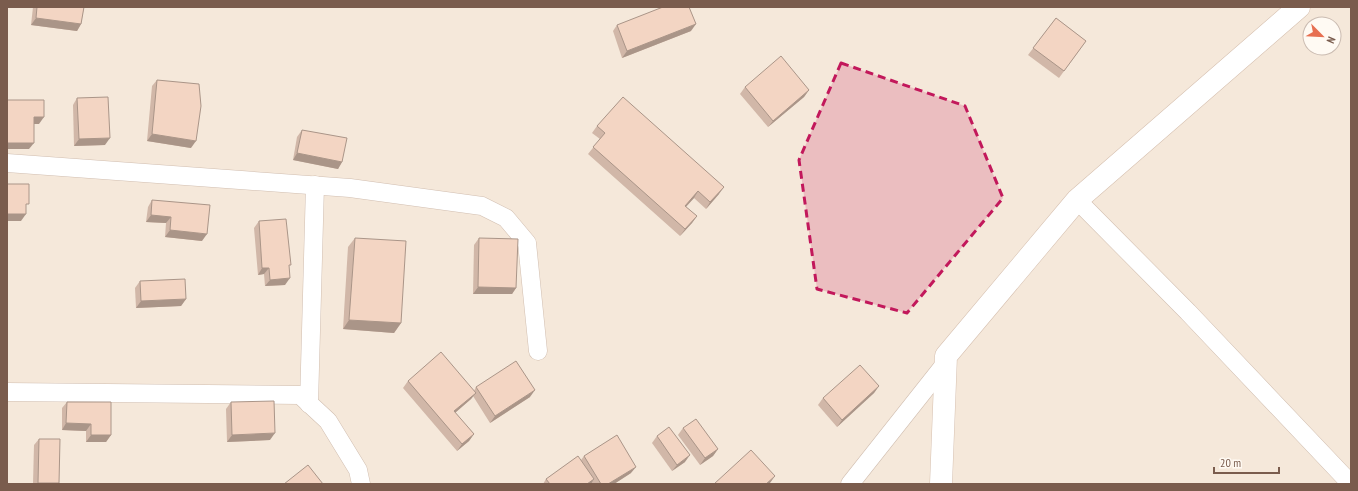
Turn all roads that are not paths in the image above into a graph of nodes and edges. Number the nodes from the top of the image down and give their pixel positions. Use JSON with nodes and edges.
{"nodes":[{"id":1,"x":1298,"y":7,"type":"edge"},
{"id":2,"x":7,"y":163,"type":"edge"},
{"id":3,"x":315,"y":185,"type":"junction"},
{"id":4,"x":1077,"y":200,"type":"junction"},
{"id":5,"x":538,"y":351,"type":"dead end"},
{"id":6,"x":945,"y":364,"type":"junction"},
{"id":7,"x":7,"y":392,"type":"edge"},
{"id":8,"x":309,"y":404,"type":"junction"},
{"id":9,"x":361,"y":484,"type":"edge"},
{"id":10,"x":850,"y":484,"type":"edge"},
{"id":11,"x":941,"y":484,"type":"edge"},
{"id":12,"x":1351,"y":484,"type":"edge"}],
"edges":[{"from":1,"to":4,"type":"street"},
{"from":2,"to":3,"type":"street"},
{"from":3,"to":5,"type":"street"},
{"from":3,"to":8,"type":"street"},
{"from":4,"to":6,"type":"street"},
{"from":4,"to":12,"type":"street"},
{"from":6,"to":10,"type":"street"},
{"from":6,"to":11,"type":"street"},
{"from":7,"to":8,"type":"street"},
{"from":8,"to":9,"type":"street"}]}
